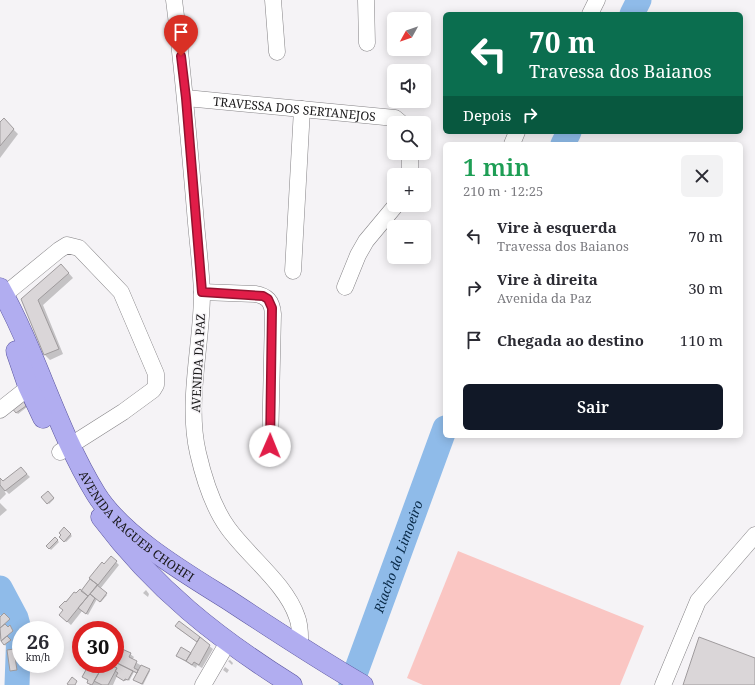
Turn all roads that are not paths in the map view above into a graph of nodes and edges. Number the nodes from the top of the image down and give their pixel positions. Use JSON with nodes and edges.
{"nodes":[{"id":1,"x":174,"y":0,"type":"edge"},
{"id":2,"x":273,"y":0,"type":"edge"},
{"id":3,"x":366,"y":0,"type":"edge"},
{"id":4,"x":597,"y":0,"type":"edge"},
{"id":5,"x":591,"y":12,"type":"edge"},
{"id":6,"x":367,"y":43,"type":"dead end"},
{"id":7,"x":277,"y":52,"type":"dead end"},
{"id":8,"x":186,"y":98,"type":"junction"},
{"id":9,"x":302,"y":109,"type":"junction"},
{"id":10,"x":387,"y":117,"type":"edge"},
{"id":11,"x":390,"y":212,"type":"edge"},
{"id":12,"x":293,"y":271,"type":"dead end"},
{"id":13,"x":345,"y":287,"type":"dead end"},
{"id":14,"x":202,"y":292,"type":"junction"},
{"id":15,"x":1,"y":298,"type":"edge"},
{"id":16,"x":34,"y":382,"type":"junction"},
{"id":17,"x":0,"y":410,"type":"edge"},
{"id":18,"x":65,"y":449,"type":"junction"},
{"id":19,"x":272,"y":451,"type":"dead end"},
{"id":20,"x":755,"y":535,"type":"edge"},
{"id":21,"x":228,"y":642,"type":"junction"},
{"id":22,"x":300,"y":647,"type":"junction"},
{"id":23,"x":203,"y":685,"type":"edge"},
{"id":24,"x":292,"y":685,"type":"edge"},
{"id":25,"x":363,"y":685,"type":"edge"},
{"id":26,"x":663,"y":685,"type":"edge"}],
"edges":[{"from":1,"to":8,"type":"street","name":"AVENIDA DA PAZ"},
{"from":2,"to":7,"type":"street"},
{"from":3,"to":6,"type":"street"},
{"from":4,"to":5,"type":"street"},
{"from":8,"to":9,"type":"street","name":"TRAVESSA DOS SERTANEJOS"},
{"from":8,"to":14,"type":"street","name":"AVENIDA DA PAZ"},
{"from":9,"to":10,"type":"street","name":"TRAVESSA DOS SERTANEJOS"},
{"from":9,"to":12,"type":"street"},
{"from":11,"to":13,"type":"street"},
{"from":14,"to":19,"type":"street"},
{"from":14,"to":22,"type":"street","name":"AVENIDA DA PAZ"},
{"from":15,"to":16,"type":"main road","name":"AVENIDA RAGUEB CHOHFI"},
{"from":15,"to":18,"type":"street"},
{"from":16,"to":17,"type":"street"},
{"from":16,"to":18,"type":"main road","name":"AVENIDA RAGUEB CHOHFI"},
{"from":18,"to":21,"type":"main road","name":"AVENIDA RAGUEB CHOHFI"},
{"from":18,"to":22,"type":"main road","name":"AVENIDA RAGUEB CHOHFI"},
{"from":20,"to":26,"type":"street"},
{"from":21,"to":23,"type":"street"},
{"from":21,"to":24,"type":"main road","name":"AVENIDA RAGUEB CHOHFI"},
{"from":22,"to":25,"type":"main road","name":"AVENIDA RAGUEB CHOHFI"}]}
